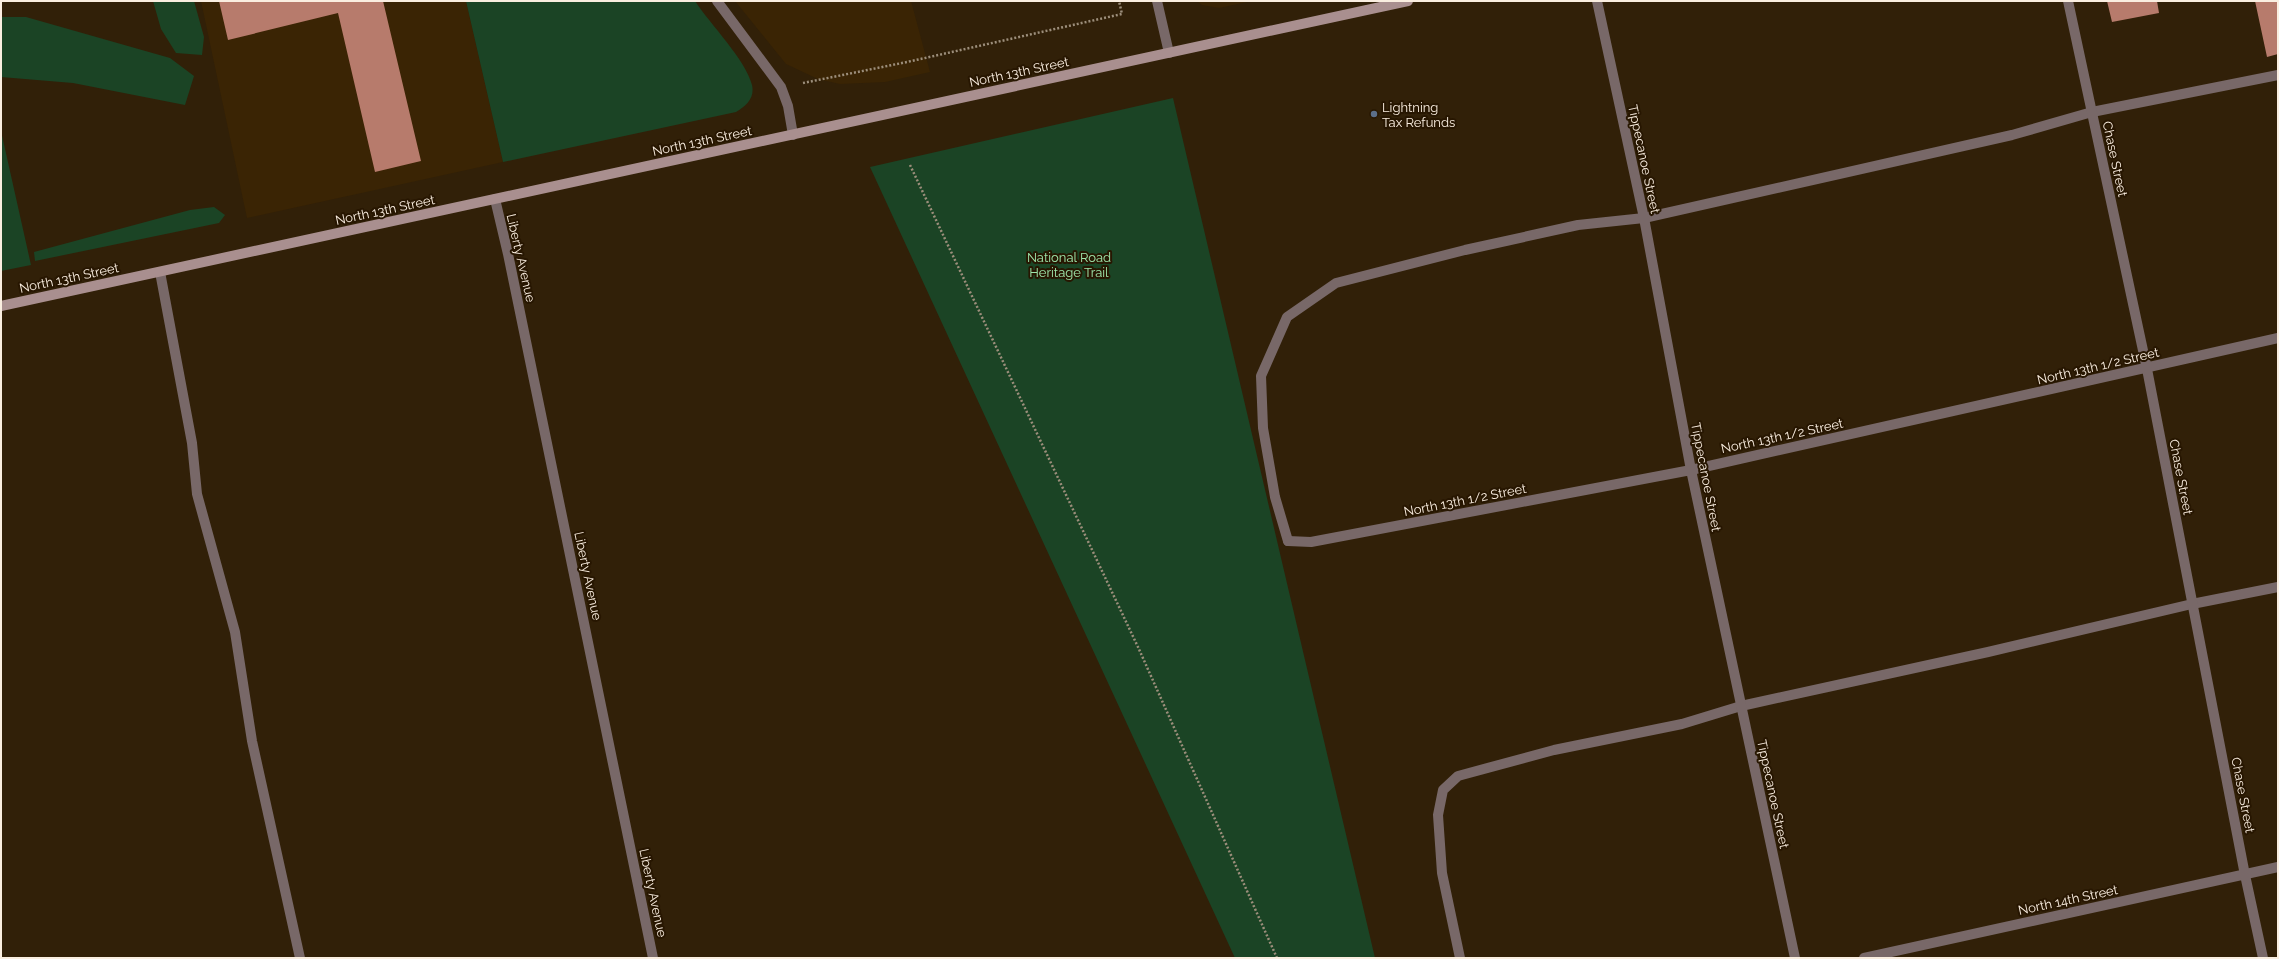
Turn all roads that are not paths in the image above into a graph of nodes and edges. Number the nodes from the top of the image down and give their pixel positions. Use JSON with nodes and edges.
{"nodes":[{"id":1,"x":717,"y":1,"type":"edge"},
{"id":2,"x":1157,"y":1,"type":"edge"},
{"id":3,"x":1408,"y":1,"type":"edge"},
{"id":4,"x":1598,"y":1,"type":"edge"},
{"id":5,"x":2068,"y":1,"type":"edge"},
{"id":6,"x":1169,"y":53,"type":"junction"},
{"id":7,"x":2278,"y":75,"type":"edge"},
{"id":8,"x":2092,"y":112,"type":"junction"},
{"id":9,"x":792,"y":135,"type":"junction"},
{"id":10,"x":495,"y":199,"type":"junction"},
{"id":11,"x":1644,"y":218,"type":"junction"},
{"id":12,"x":160,"y":272,"type":"junction"},
{"id":13,"x":1,"y":306,"type":"edge"},
{"id":14,"x":2278,"y":338,"type":"edge"},
{"id":15,"x":2147,"y":369,"type":"junction"},
{"id":16,"x":1691,"y":470,"type":"junction"},
{"id":17,"x":2278,"y":587,"type":"edge"},
{"id":18,"x":2192,"y":604,"type":"junction"},
{"id":19,"x":1741,"y":706,"type":"junction"},
{"id":20,"x":2278,"y":868,"type":"edge"},
{"id":21,"x":2245,"y":875,"type":"junction"},
{"id":22,"x":300,"y":958,"type":"edge"},
{"id":23,"x":653,"y":958,"type":"edge"},
{"id":24,"x":1460,"y":958,"type":"edge"},
{"id":25,"x":1795,"y":958,"type":"edge"},
{"id":26,"x":1864,"y":958,"type":"edge"},
{"id":27,"x":2263,"y":958,"type":"edge"}],
"edges":[{"from":1,"to":9,"type":"street"},
{"from":2,"to":6,"type":"street"},
{"from":3,"to":6,"type":"main road","name":"North 13th Street"},
{"from":4,"to":11,"type":"street","name":"Tippecanoe Street"},
{"from":5,"to":8,"type":"street","name":"Chase Street"},
{"from":6,"to":9,"type":"main road","name":"North 13th Street"},
{"from":7,"to":8,"type":"street"},
{"from":8,"to":11,"type":"street"},
{"from":8,"to":15,"type":"street","name":"Chase Street"},
{"from":9,"to":10,"type":"main road","name":"North 13th Street"},
{"from":10,"to":12,"type":"main road","name":"North 13th Street"},
{"from":10,"to":23,"type":"street","name":"Liberty Avenue"},
{"from":11,"to":16,"type":"street","name":"Tippecanoe Street"},
{"from":11,"to":16,"type":"street","name":"North 13th 1/2 Street"},
{"from":12,"to":13,"type":"main road","name":"North 13th Street"},
{"from":12,"to":22,"type":"street"},
{"from":14,"to":15,"type":"street","name":"North 13th 1/2 Street"},
{"from":15,"to":16,"type":"street","name":"North 13th 1/2 Street"},
{"from":15,"to":18,"type":"street","name":"Chase Street"},
{"from":16,"to":19,"type":"street","name":"Tippecanoe Street"},
{"from":17,"to":18,"type":"street"},
{"from":18,"to":19,"type":"street"},
{"from":18,"to":21,"type":"street","name":"Chase Street"},
{"from":19,"to":24,"type":"street"},
{"from":19,"to":25,"type":"street","name":"Tippecanoe Street"},
{"from":20,"to":21,"type":"street","name":"North 14th Street"},
{"from":21,"to":26,"type":"street","name":"North 14th Street"},
{"from":21,"to":27,"type":"street","name":"Chase Street"}]}
